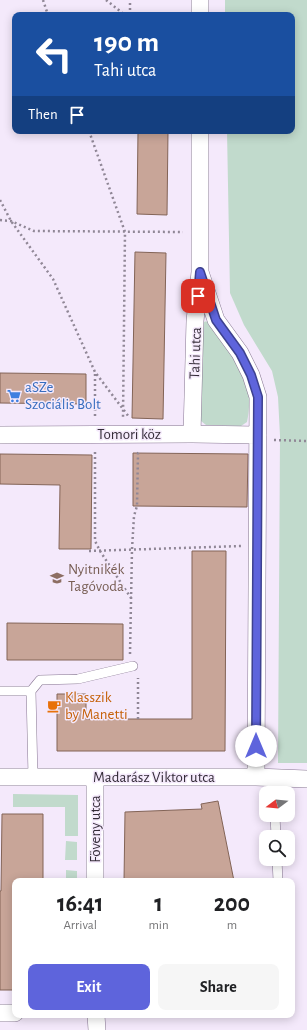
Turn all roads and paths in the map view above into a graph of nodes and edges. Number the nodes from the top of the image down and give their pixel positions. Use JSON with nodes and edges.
{"nodes":[{"id":1,"x":43,"y":0,"type":"edge"},
{"id":2,"x":106,"y":0,"type":"edge"},
{"id":3,"x":130,"y":0,"type":"edge"},
{"id":4,"x":200,"y":0,"type":"edge"},
{"id":5,"x":47,"y":12,"type":"edge"},
{"id":6,"x":121,"y":12,"type":"edge"},
{"id":7,"x":130,"y":12,"type":"edge"},
{"id":8,"x":200,"y":12,"type":"edge"},
{"id":9,"x":90,"y":134,"type":"edge"},
{"id":10,"x":200,"y":134,"type":"edge"},
{"id":11,"x":0,"y":200,"type":"edge"},
{"id":12,"x":0,"y":220,"type":"edge"},
{"id":13,"x":11,"y":221,"type":"junction"},
{"id":14,"x":125,"y":232,"type":"junction"},
{"id":15,"x":200,"y":232,"type":"junction"},
{"id":16,"x":200,"y":272,"type":"junction"},
{"id":17,"x":95,"y":372,"type":"junction"},
{"id":18,"x":123,"y":407,"type":"junction"},
{"id":19,"x":127,"y":427,"type":"junction"},
{"id":20,"x":95,"y":434,"type":"junction"},
{"id":21,"x":148,"y":434,"type":"junction"},
{"id":22,"x":192,"y":434,"type":"junction"},
{"id":23,"x":0,"y":435,"type":"edge"},
{"id":24,"x":258,"y":435,"type":"junction"},
{"id":25,"x":307,"y":441,"type":"edge"},
{"id":26,"x":257,"y":545,"type":"junction"},
{"id":27,"x":132,"y":549,"type":"junction"},
{"id":28,"x":89,"y":551,"type":"dead end"},
{"id":29,"x":100,"y":551,"type":"junction"},
{"id":30,"x":131,"y":599,"type":"junction"},
{"id":31,"x":133,"y":666,"type":"junction"},
{"id":32,"x":0,"y":691,"type":"edge"},
{"id":33,"x":31,"y":691,"type":"junction"},
{"id":34,"x":138,"y":719,"type":"dead end"},
{"id":35,"x":0,"y":777,"type":"edge"},
{"id":36,"x":33,"y":777,"type":"junction"},
{"id":37,"x":256,"y":777,"type":"junction"},
{"id":38,"x":95,"y":778,"type":"junction"},
{"id":39,"x":307,"y":779,"type":"edge"},
{"id":40,"x":274,"y":786,"type":"edge"},
{"id":41,"x":277,"y":866,"type":"edge"},
{"id":42,"x":96,"y":878,"type":"edge"},
{"id":43,"x":278,"y":878,"type":"edge"},
{"id":44,"x":0,"y":1013,"type":"edge"},
{"id":45,"x":12,"y":1013,"type":"edge"},
{"id":46,"x":96,"y":1018,"type":"edge"},
{"id":47,"x":97,"y":1030,"type":"edge"}],
"edges":[{"from":1,"to":5,"type":"path"},
{"from":2,"to":6,"type":"path"},
{"from":3,"to":7,"type":"path"},
{"from":4,"to":8,"type":"street"},
{"from":9,"to":14,"type":"path"},
{"from":10,"to":15,"type":"street","name":"Tahi utca"},
{"from":11,"to":13,"type":"path"},
{"from":12,"to":13,"type":"path"},
{"from":13,"to":14,"type":"path"},
{"from":13,"to":17,"type":"path"},
{"from":14,"to":15,"type":"path"},
{"from":14,"to":18,"type":"path"},
{"from":15,"to":16,"type":"street","name":"Tahi utca"},
{"from":16,"to":22,"type":"street","name":"Tahi utca"},
{"from":16,"to":24,"type":"street","name":"Tahi utca"},
{"from":17,"to":18,"type":"path"},
{"from":17,"to":20,"type":"path"},
{"from":18,"to":19,"type":"path"},
{"from":18,"to":19,"type":"path"},
{"from":19,"to":20,"type":"street","name":"Tomori köz"},
{"from":19,"to":21,"type":"street","name":"Tomori köz"},
{"from":20,"to":23,"type":"street","name":"Tomori köz"},
{"from":20,"to":29,"type":"path"},
{"from":21,"to":22,"type":"street","name":"Tomori köz"},
{"from":21,"to":27,"type":"path"},
{"from":22,"to":24,"type":"street","name":"Tomori köz"},
{"from":24,"to":25,"type":"path"},
{"from":24,"to":26,"type":"street","name":"Tahi utca"},
{"from":26,"to":27,"type":"path"},
{"from":26,"to":37,"type":"street","name":"Tahi utca"},
{"from":27,"to":29,"type":"path"},
{"from":27,"to":30,"type":"path"},
{"from":28,"to":29,"type":"path"},
{"from":29,"to":30,"type":"path"},
{"from":30,"to":31,"type":"path"},
{"from":31,"to":33,"type":"lane"},
{"from":31,"to":34,"type":"path"},
{"from":32,"to":33,"type":"lane"},
{"from":33,"to":36,"type":"lane"},
{"from":35,"to":36,"type":"street","name":"Madarász Viktor utca"},
{"from":36,"to":38,"type":"street","name":"Madarász Viktor utca"},
{"from":37,"to":38,"type":"street","name":"Madarász Viktor utca"},
{"from":37,"to":40,"type":"street","name":"Madarász Viktor utca"},
{"from":38,"to":42,"type":"street","name":"Föveny utca"},
{"from":39,"to":40,"type":"street","name":"Madarász Viktor utca"},
{"from":41,"to":43,"type":"lane"},
{"from":44,"to":45,"type":"street"},
{"from":46,"to":47,"type":"street"}]}
